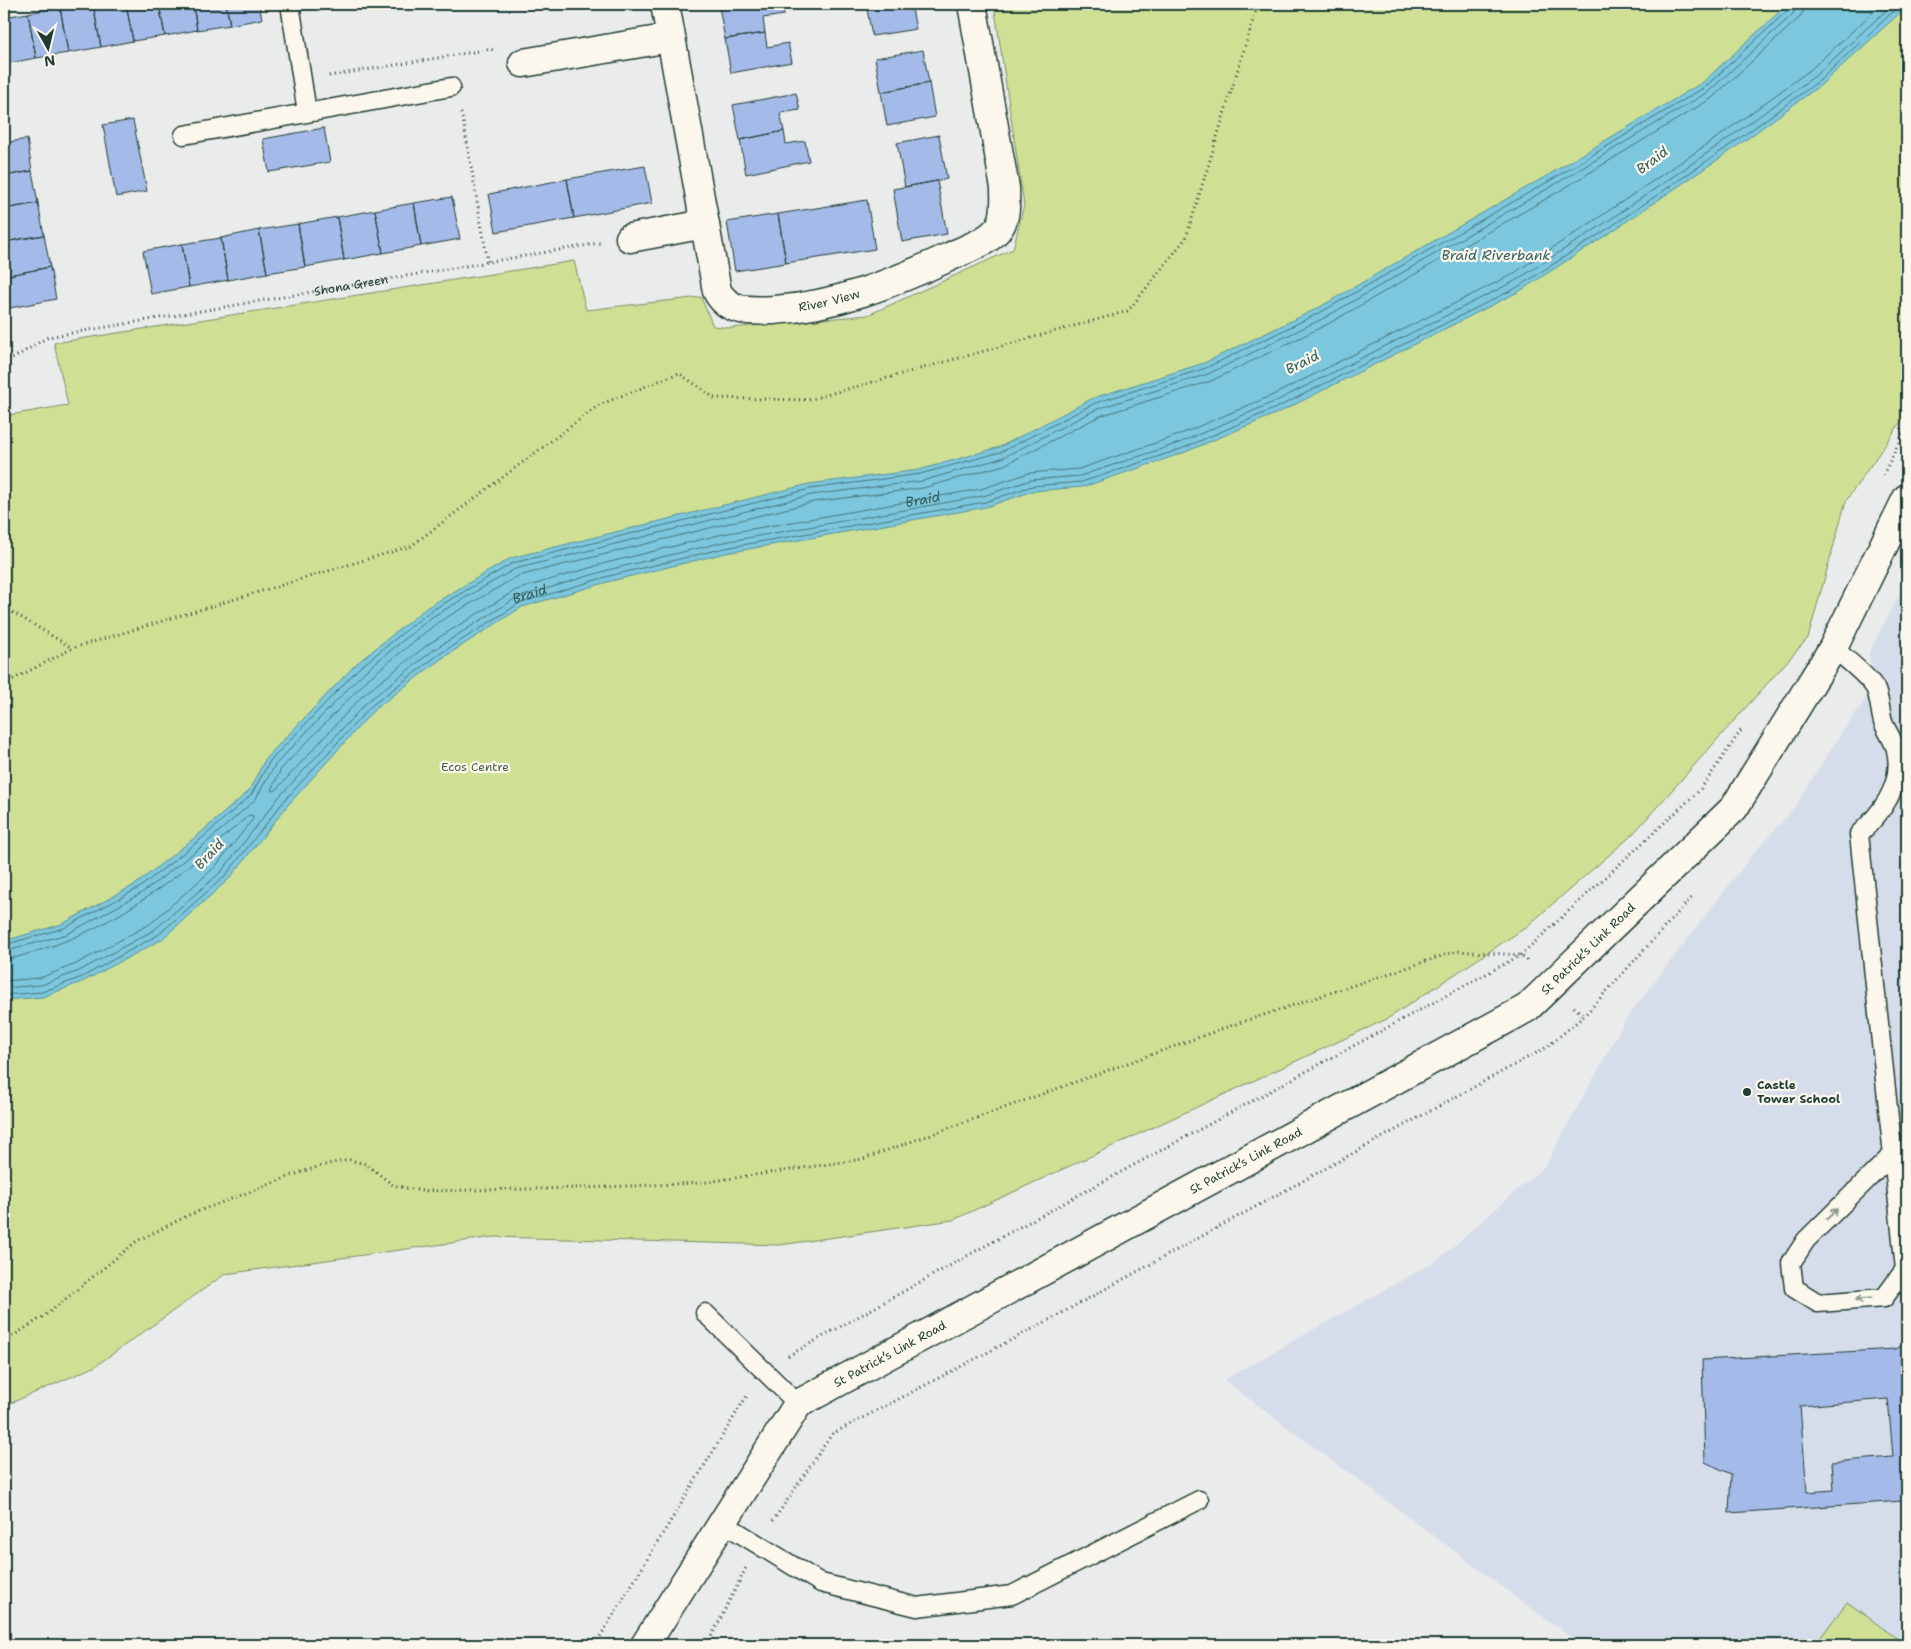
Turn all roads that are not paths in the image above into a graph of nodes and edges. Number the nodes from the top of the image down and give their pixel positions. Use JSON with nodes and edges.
{"nodes":[{"id":1,"x":290,"y":4,"type":"edge"},
{"id":2,"x":665,"y":4,"type":"edge"},
{"id":3,"x":972,"y":4,"type":"edge"},
{"id":4,"x":670,"y":38,"type":"junction"},
{"id":5,"x":523,"y":63,"type":"road end"},
{"id":6,"x":451,"y":87,"type":"road end"},
{"id":7,"x":307,"y":112,"type":"junction"},
{"id":8,"x":184,"y":135,"type":"dead end"},
{"id":9,"x":705,"y":224,"type":"junction"},
{"id":10,"x":630,"y":238,"type":"road end"},
{"id":11,"x":1907,"y":498,"type":"edge"},
{"id":12,"x":1899,"y":530,"type":"edge"},
{"id":13,"x":1833,"y":648,"type":"junction"},
{"id":14,"x":1892,"y":1156,"type":"junction"},
{"id":15,"x":705,"y":1313,"type":"dead end"},
{"id":16,"x":798,"y":1404,"type":"junction"},
{"id":17,"x":1199,"y":1500,"type":"dead end"},
{"id":18,"x":723,"y":1523,"type":"junction"},
{"id":19,"x":645,"y":1645,"type":"edge"}],
"edges":[{"from":1,"to":7,"type":"lane"},
{"from":2,"to":4,"type":"street","name":"River View"},
{"from":3,"to":9,"type":"street","name":"River View"},
{"from":4,"to":5,"type":"street"},
{"from":4,"to":9,"type":"street","name":"River View"},
{"from":6,"to":7,"type":"lane"},
{"from":7,"to":8,"type":"lane"},
{"from":9,"to":10,"type":"street"},
{"from":11,"to":12,"type":"street","name":"St Patrick’s Link Road"},
{"from":12,"to":13,"type":"street","name":"St Patrick’s Link Road"},
{"from":13,"to":14,"type":"lane"},
{"from":13,"to":16,"type":"street","name":"St Patrick’s Link Road"},
{"from":14,"to":14,"type":"lane","one_way":true},
{"from":15,"to":16,"type":"lane"},
{"from":16,"to":18,"type":"street","name":"St Patrick’s Link Road"},
{"from":17,"to":18,"type":"lane"},
{"from":18,"to":19,"type":"street","name":"St Patrick’s Link Road"}]}
